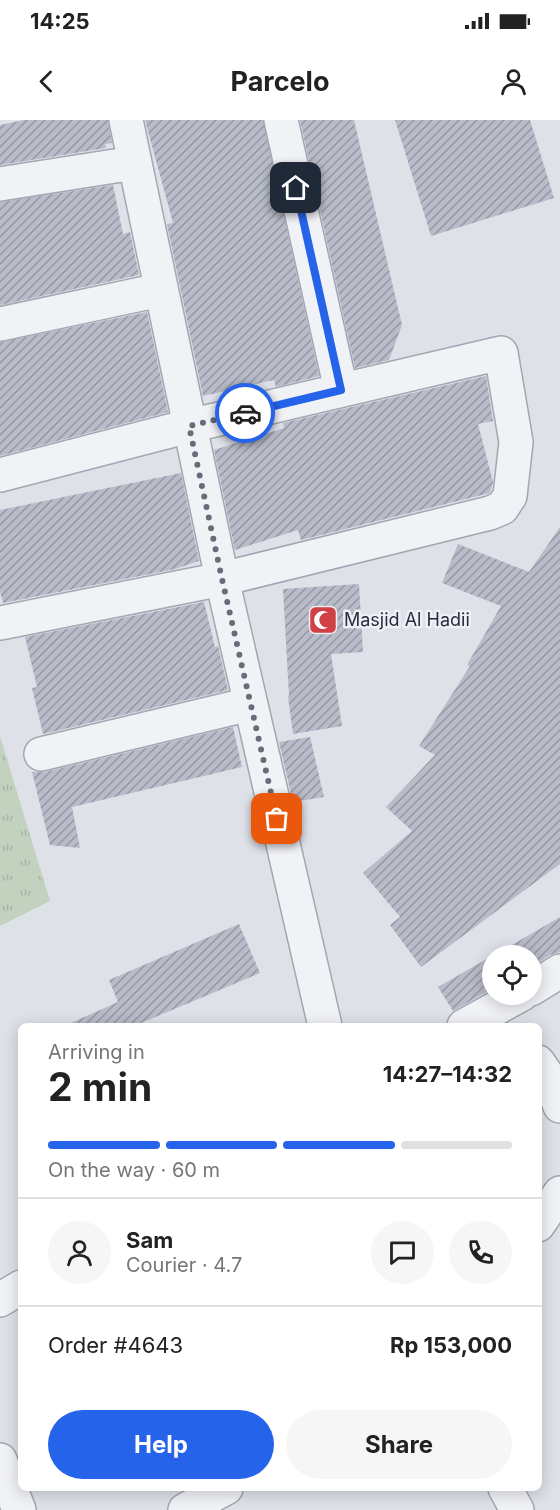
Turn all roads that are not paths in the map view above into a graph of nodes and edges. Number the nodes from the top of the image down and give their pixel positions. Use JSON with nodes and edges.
{"nodes":[{"id":1,"x":126,"y":120,"type":"edge"},
{"id":2,"x":281,"y":120,"type":"edge"},
{"id":3,"x":134,"y":163,"type":"junction"},
{"id":4,"x":0,"y":184,"type":"edge"},
{"id":5,"x":160,"y":290,"type":"junction"},
{"id":6,"x":0,"y":324,"type":"edge"},
{"id":7,"x":341,"y":390,"type":"junction"},
{"id":8,"x":189,"y":426,"type":"junction"},
{"id":9,"x":0,"y":475,"type":"edge"},
{"id":10,"x":222,"y":579,"type":"junction"},
{"id":11,"x":0,"y":622,"type":"edge"},
{"id":12,"x":250,"y":704,"type":"junction"},
{"id":13,"x":41,"y":754,"type":"dead end"},
{"id":14,"x":560,"y":971,"type":"edge"},
{"id":15,"x":542,"y":985,"type":"edge"},
{"id":16,"x":516,"y":1005,"type":"edge"},
{"id":17,"x":324,"y":1023,"type":"edge"},
{"id":18,"x":471,"y":1023,"type":"edge"},
{"id":19,"x":542,"y":1068,"type":"edge"},
{"id":20,"x":560,"y":1106,"type":"edge"},
{"id":21,"x":560,"y":1193,"type":"edge"},
{"id":22,"x":542,"y":1219,"type":"edge"},
{"id":23,"x":18,"y":1289,"type":"edge"},
{"id":24,"x":0,"y":1300,"type":"edge"},
{"id":25,"x":0,"y":1461,"type":"edge"},
{"id":26,"x":220,"y":1491,"type":"edge"},
{"id":27,"x":507,"y":1491,"type":"edge"},
{"id":28,"x":19,"y":1510,"type":"edge"},
{"id":29,"x":185,"y":1510,"type":"edge"},
{"id":30,"x":517,"y":1510,"type":"edge"}],
"edges":[{"from":1,"to":3,"type":"street"},
{"from":2,"to":7,"type":"street"},
{"from":3,"to":4,"type":"street"},
{"from":3,"to":5,"type":"street"},
{"from":5,"to":6,"type":"street"},
{"from":5,"to":8,"type":"street"},
{"from":7,"to":8,"type":"street"},
{"from":7,"to":10,"type":"street"},
{"from":8,"to":9,"type":"street"},
{"from":8,"to":10,"type":"street"},
{"from":10,"to":11,"type":"street"},
{"from":10,"to":12,"type":"street"},
{"from":12,"to":13,"type":"street"},
{"from":12,"to":17,"type":"street"},
{"from":14,"to":15,"type":"street"},
{"from":16,"to":18,"type":"street"},
{"from":19,"to":20,"type":"street"},
{"from":21,"to":22,"type":"street"},
{"from":23,"to":24,"type":"street"},
{"from":25,"to":28,"type":"street"},
{"from":26,"to":29,"type":"street"},
{"from":27,"to":30,"type":"street"}]}
